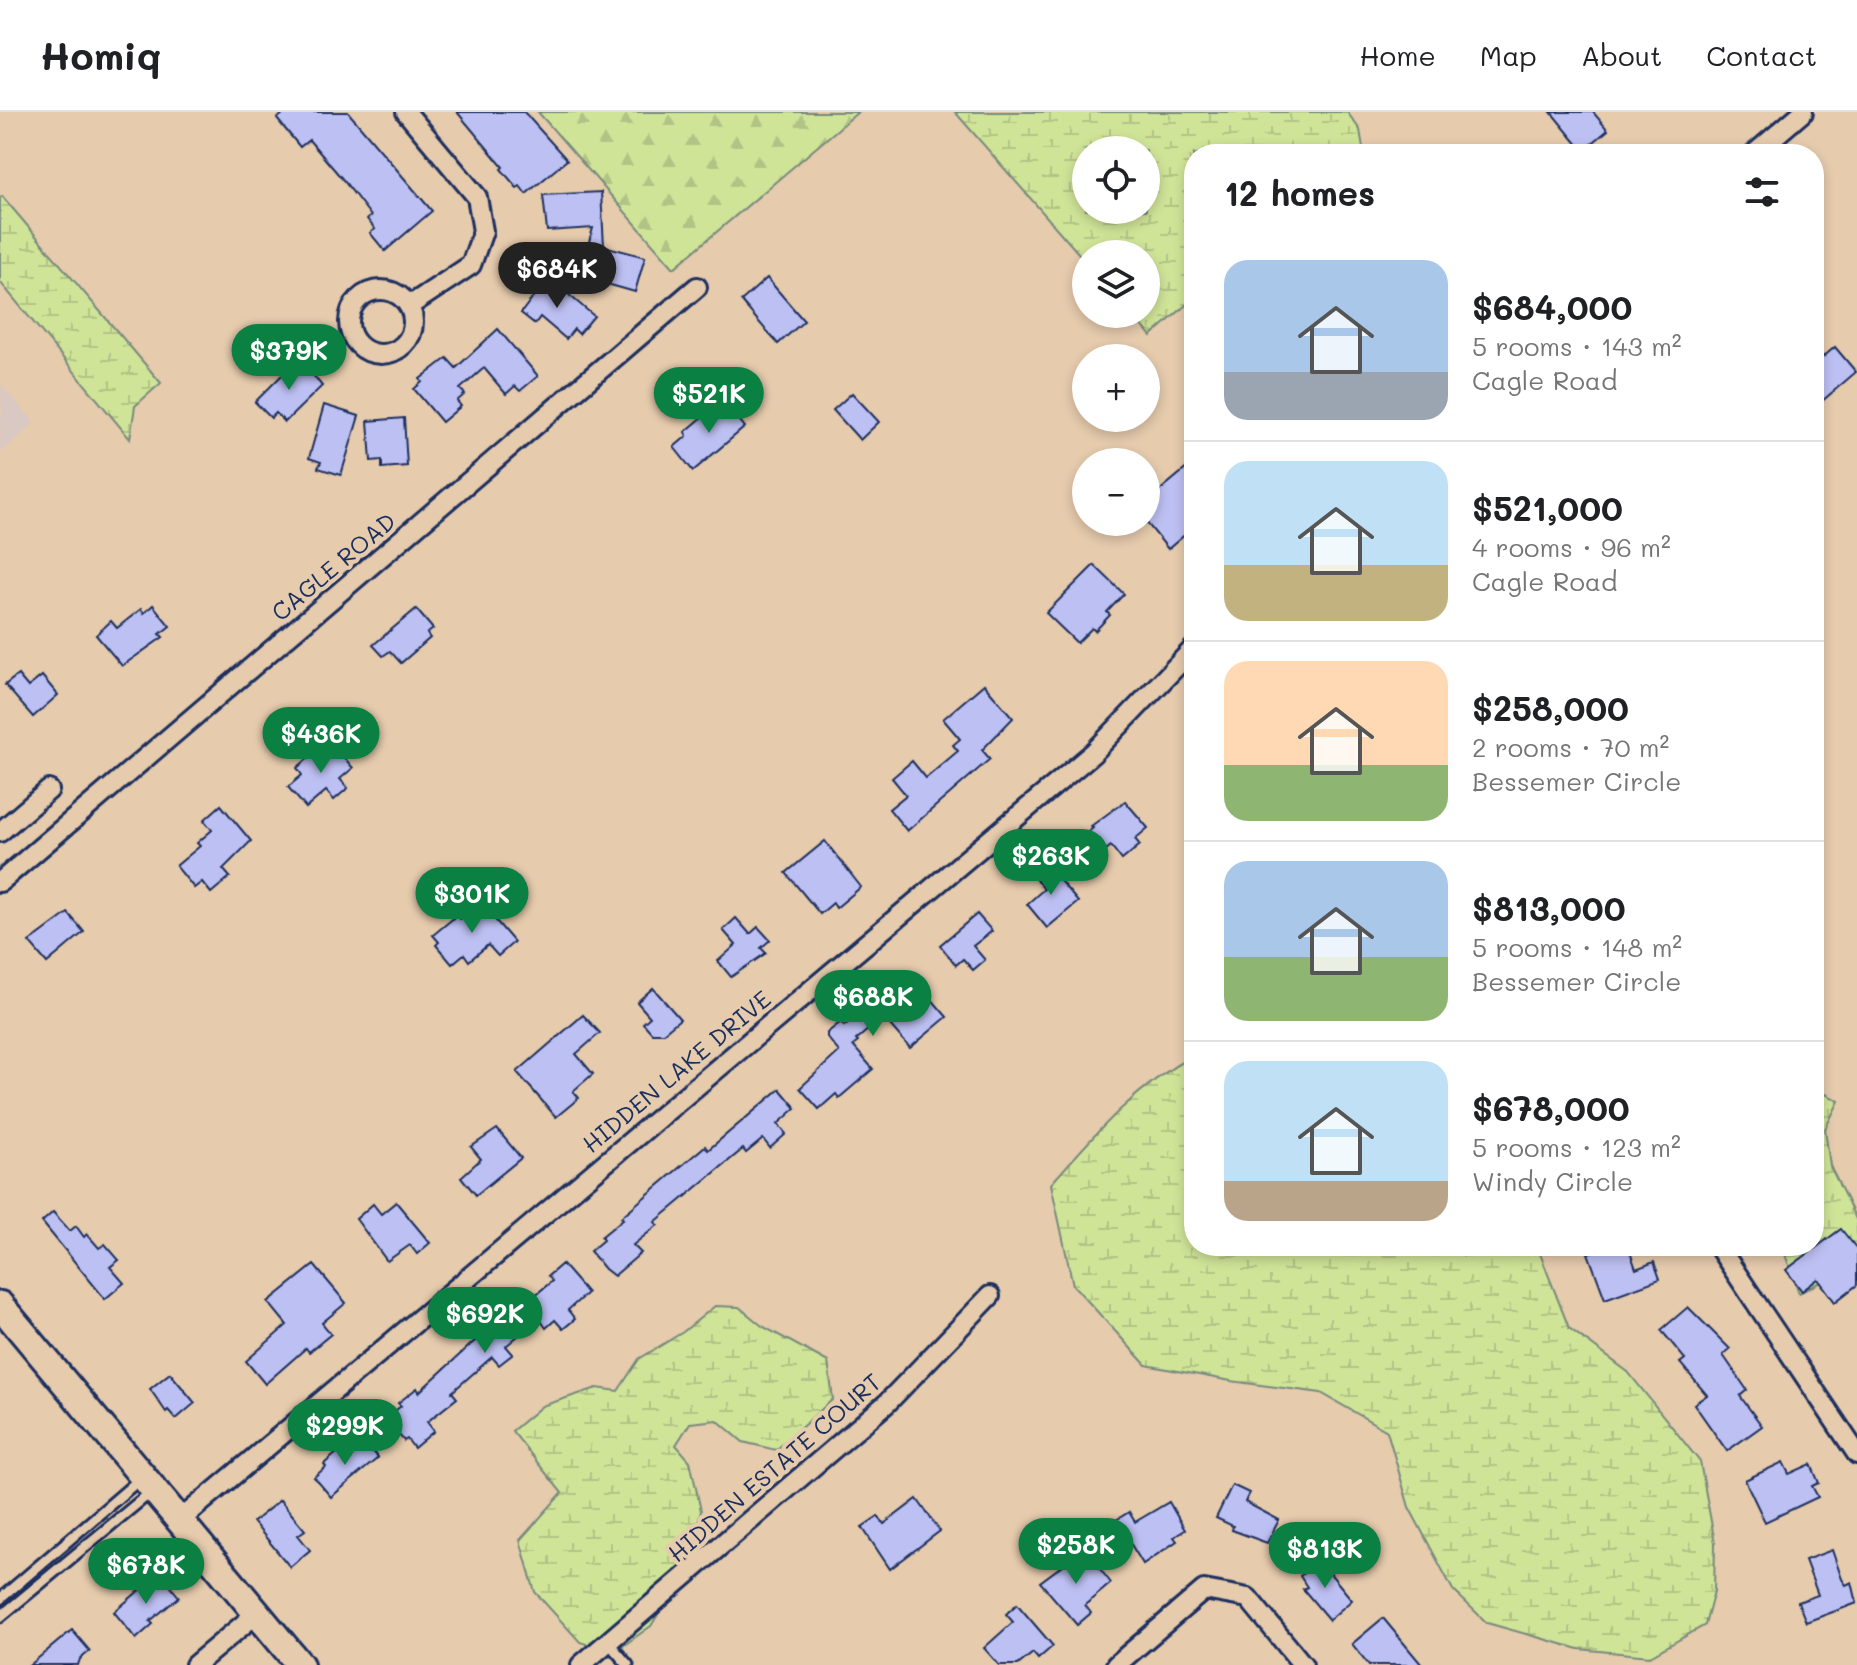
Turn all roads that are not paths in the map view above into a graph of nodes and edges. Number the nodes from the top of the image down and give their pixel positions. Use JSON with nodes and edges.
{"nodes":[{"id":1,"x":406,"y":112,"type":"edge"},
{"id":2,"x":1803,"y":112,"type":"edge"},
{"id":3,"x":1766,"y":144,"type":"edge"},
{"id":4,"x":697,"y":287,"type":"dead end"},
{"id":5,"x":409,"y":306,"type":"dead end"},
{"id":6,"x":1184,"y":658,"type":"edge"},
{"id":7,"x":49,"y":790,"type":"dead end"},
{"id":8,"x":0,"y":832,"type":"edge"},
{"id":9,"x":0,"y":882,"type":"edge"},
{"id":10,"x":1725,"y":1256,"type":"edge"},
{"id":11,"x":990,"y":1296,"type":"dead end"},
{"id":12,"x":0,"y":1305,"type":"edge"},
{"id":13,"x":1857,"y":1454,"type":"edge"},
{"id":14,"x":148,"y":1483,"type":"junction"},
{"id":15,"x":179,"y":1521,"type":"junction"},
{"id":16,"x":0,"y":1599,"type":"edge"},
{"id":17,"x":256,"y":1614,"type":"junction"},
{"id":18,"x":0,"y":1617,"type":"edge"},
{"id":19,"x":608,"y":1642,"type":"junction"},
{"id":20,"x":195,"y":1665,"type":"edge"},
{"id":21,"x":300,"y":1665,"type":"edge"},
{"id":22,"x":581,"y":1665,"type":"edge"},
{"id":23,"x":628,"y":1665,"type":"edge"},
{"id":24,"x":1116,"y":1665,"type":"edge"},
{"id":25,"x":1303,"y":1665,"type":"edge"}],
"edges":[{"from":1,"to":5,"type":"street"},
{"from":2,"to":3,"type":"street"},
{"from":4,"to":9,"type":"street","name":"CAGLE ROAD"},
{"from":6,"to":15,"type":"street","name":"HIDDEN LAKE DRIVE"},
{"from":7,"to":8,"type":"street"},
{"from":10,"to":13,"type":"street"},
{"from":11,"to":19,"type":"street","name":"HIDDEN ESTATE COURT"},
{"from":12,"to":14,"type":"street"},
{"from":14,"to":15,"type":"street"},
{"from":14,"to":16,"type":"lane"},
{"from":14,"to":18,"type":"lane"},
{"from":15,"to":17,"type":"street"},
{"from":17,"to":20,"type":"street"},
{"from":17,"to":21,"type":"street"},
{"from":19,"to":22,"type":"street","name":"HIDDEN ESTATE COURT"},
{"from":19,"to":23,"type":"lane"},
{"from":24,"to":25,"type":"street"}]}
